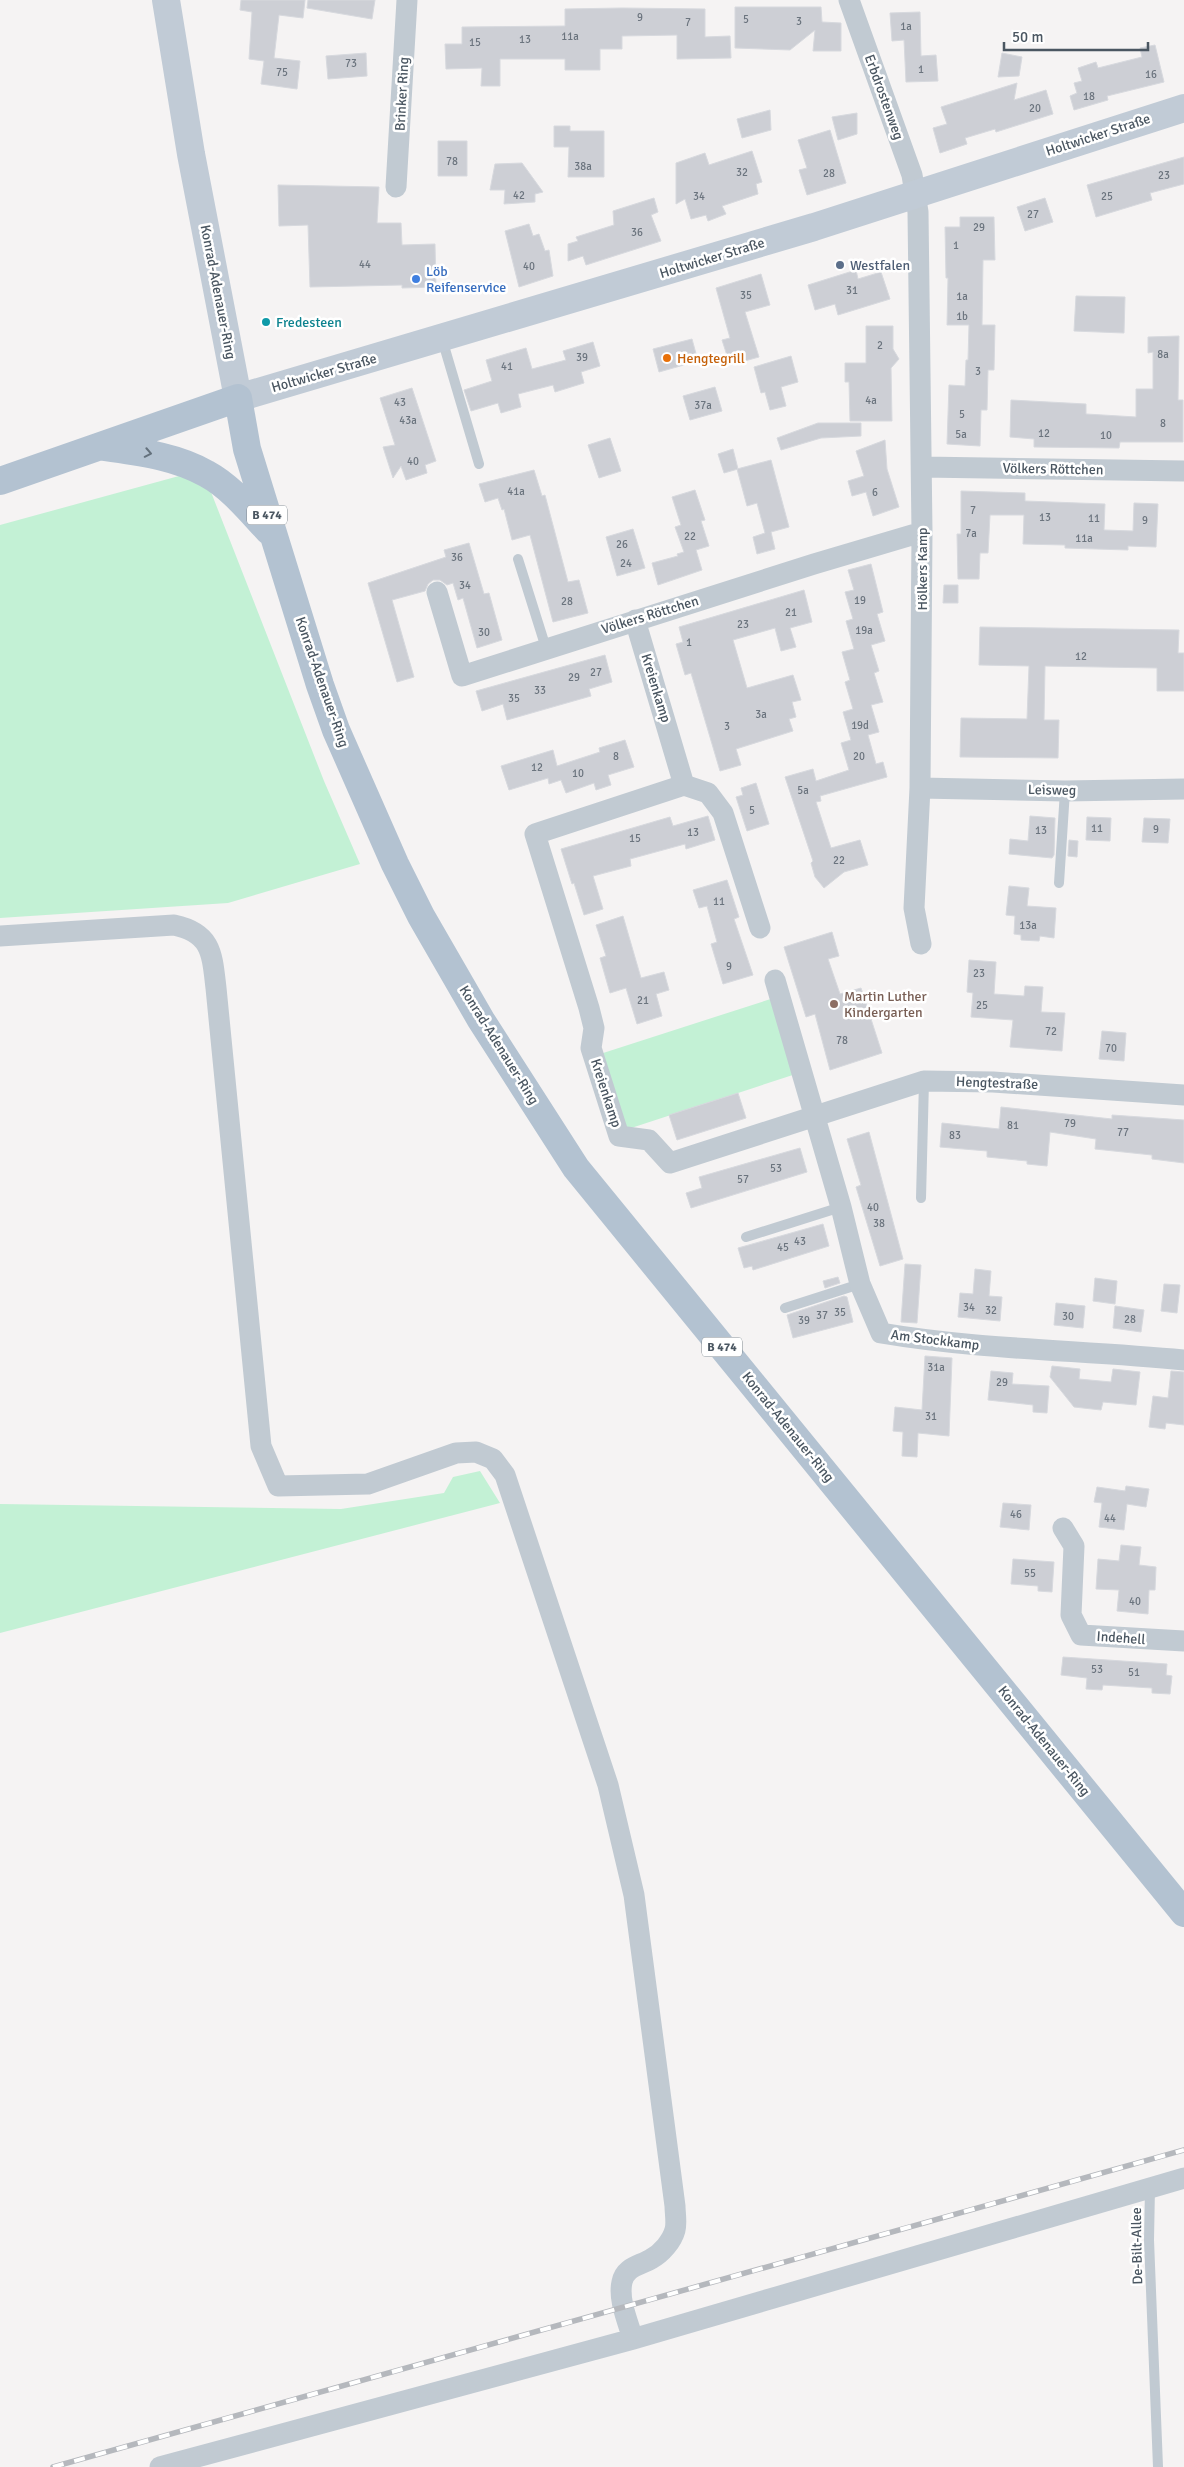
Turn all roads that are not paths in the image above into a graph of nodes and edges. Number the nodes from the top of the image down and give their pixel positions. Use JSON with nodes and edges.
{"nodes":[{"id":1,"x":166,"y":0,"type":"edge"},
{"id":2,"x":407,"y":0,"type":"edge"},
{"id":3,"x":850,"y":0,"type":"edge"},
{"id":4,"x":1184,"y":108,"type":"edge"},
{"id":5,"x":396,"y":187,"type":"dead end"},
{"id":6,"x":916,"y":193,"type":"junction"},
{"id":7,"x":442,"y":338,"type":"junction"},
{"id":8,"x":238,"y":398,"type":"junction"},
{"id":9,"x":100,"y":446,"type":"junction"},
{"id":10,"x":479,"y":464,"type":"dead end"},
{"id":11,"x":923,"y":467,"type":"junction"},
{"id":12,"x":1184,"y":471,"type":"edge"},
{"id":13,"x":0,"y":481,"type":"edge"},
{"id":14,"x":922,"y":532,"type":"junction"},
{"id":15,"x":273,"y":535,"type":"junction"},
{"id":16,"x":518,"y":559,"type":"dead end"},
{"id":17,"x":437,"y":592,"type":"dead end"},
{"id":18,"x":635,"y":620,"type":"junction"},
{"id":19,"x":546,"y":648,"type":"junction"},
{"id":20,"x":684,"y":785,"type":"junction"},
{"id":21,"x":920,"y":788,"type":"junction"},
{"id":22,"x":1184,"y":789,"type":"edge"},
{"id":23,"x":1065,"y":791,"type":"junction"},
{"id":24,"x":1059,"y":883,"type":"dead end"},
{"id":25,"x":760,"y":928,"type":"dead end"},
{"id":26,"x":0,"y":936,"type":"edge"},
{"id":27,"x":921,"y":944,"type":"dead end"},
{"id":28,"x":775,"y":980,"type":"dead end"},
{"id":29,"x":924,"y":1081,"type":"junction"},
{"id":30,"x":1184,"y":1095,"type":"edge"},
{"id":31,"x":814,"y":1117,"type":"junction"},
{"id":32,"x":921,"y":1198,"type":"dead end"},
{"id":33,"x":841,"y":1207,"type":"junction"},
{"id":34,"x":746,"y":1237,"type":"dead end"},
{"id":35,"x":860,"y":1284,"type":"junction"},
{"id":36,"x":785,"y":1308,"type":"dead end"},
{"id":37,"x":1184,"y":1360,"type":"edge"},
{"id":38,"x":1063,"y":1528,"type":"dead end"},
{"id":39,"x":1184,"y":1642,"type":"edge"},
{"id":40,"x":1184,"y":1913,"type":"edge"},
{"id":41,"x":1184,"y":2178,"type":"edge"},
{"id":42,"x":1150,"y":2188,"type":"junction"},
{"id":43,"x":633,"y":2339,"type":"junction"},
{"id":44,"x":160,"y":2467,"type":"edge"},
{"id":45,"x":1158,"y":2467,"type":"edge"}],
"edges":[{"from":1,"to":8,"type":"main road","name":"Konrad-Adenauer-Ring"},
{"from":2,"to":5,"type":"street","name":"Brinker Ring"},
{"from":3,"to":6,"type":"street","name":"Erbdrostenweg"},
{"from":4,"to":6,"type":"main road","name":"Holtwicker Straße"},
{"from":6,"to":7,"type":"main road","name":"Holtwicker Straße"},
{"from":6,"to":11,"type":"street","name":"Hölkers Kamp"},
{"from":7,"to":8,"type":"main road","name":"Holtwicker Straße"},
{"from":7,"to":10,"type":"lane"},
{"from":8,"to":9,"type":"main road"},
{"from":8,"to":15,"type":"main road","name":"Konrad-Adenauer-Ring","number":"B 474"},
{"from":9,"to":13,"type":"main road"},
{"from":9,"to":15,"type":"main road","one_way":true},
{"from":11,"to":12,"type":"street","name":"Völkers Röttchen"},
{"from":11,"to":14,"type":"street","name":"Hölkers Kamp"},
{"from":14,"to":18,"type":"street","name":"Völkers Röttchen"},
{"from":14,"to":21,"type":"street","name":"Hölkers Kamp"},
{"from":15,"to":40,"type":"main road","name":"Konrad-Adenauer-Ring","number":"B 474"},
{"from":16,"to":19,"type":"lane"},
{"from":17,"to":19,"type":"street","name":"Völkers Röttchen"},
{"from":18,"to":19,"type":"street","name":"Völkers Röttchen"},
{"from":18,"to":20,"type":"street","name":"Kreienkamp"},
{"from":20,"to":25,"type":"street"},
{"from":20,"to":31,"type":"street","name":"Kreienkamp"},
{"from":21,"to":23,"type":"street","name":"Leisweg"},
{"from":21,"to":27,"type":"street","name":"Hölkers Kamp"},
{"from":22,"to":23,"type":"street","name":"Leisweg"},
{"from":23,"to":24,"type":"lane"},
{"from":26,"to":43,"type":"street"},
{"from":28,"to":31,"type":"street"},
{"from":29,"to":30,"type":"street","name":"Hengtestraße"},
{"from":29,"to":31,"type":"street","name":"Hengtestraße"},
{"from":29,"to":32,"type":"lane"},
{"from":31,"to":33,"type":"street","name":"Am Stockkamp"},
{"from":33,"to":34,"type":"lane"},
{"from":33,"to":35,"type":"street","name":"Am Stockkamp"},
{"from":35,"to":36,"type":"lane"},
{"from":35,"to":37,"type":"street","name":"Am Stockkamp"},
{"from":38,"to":39,"type":"street","name":"Indehell"},
{"from":41,"to":42,"type":"street"},
{"from":42,"to":43,"type":"street"},
{"from":42,"to":45,"type":"lane","name":"De-Bilt-Allee"},
{"from":43,"to":44,"type":"street"}]}
